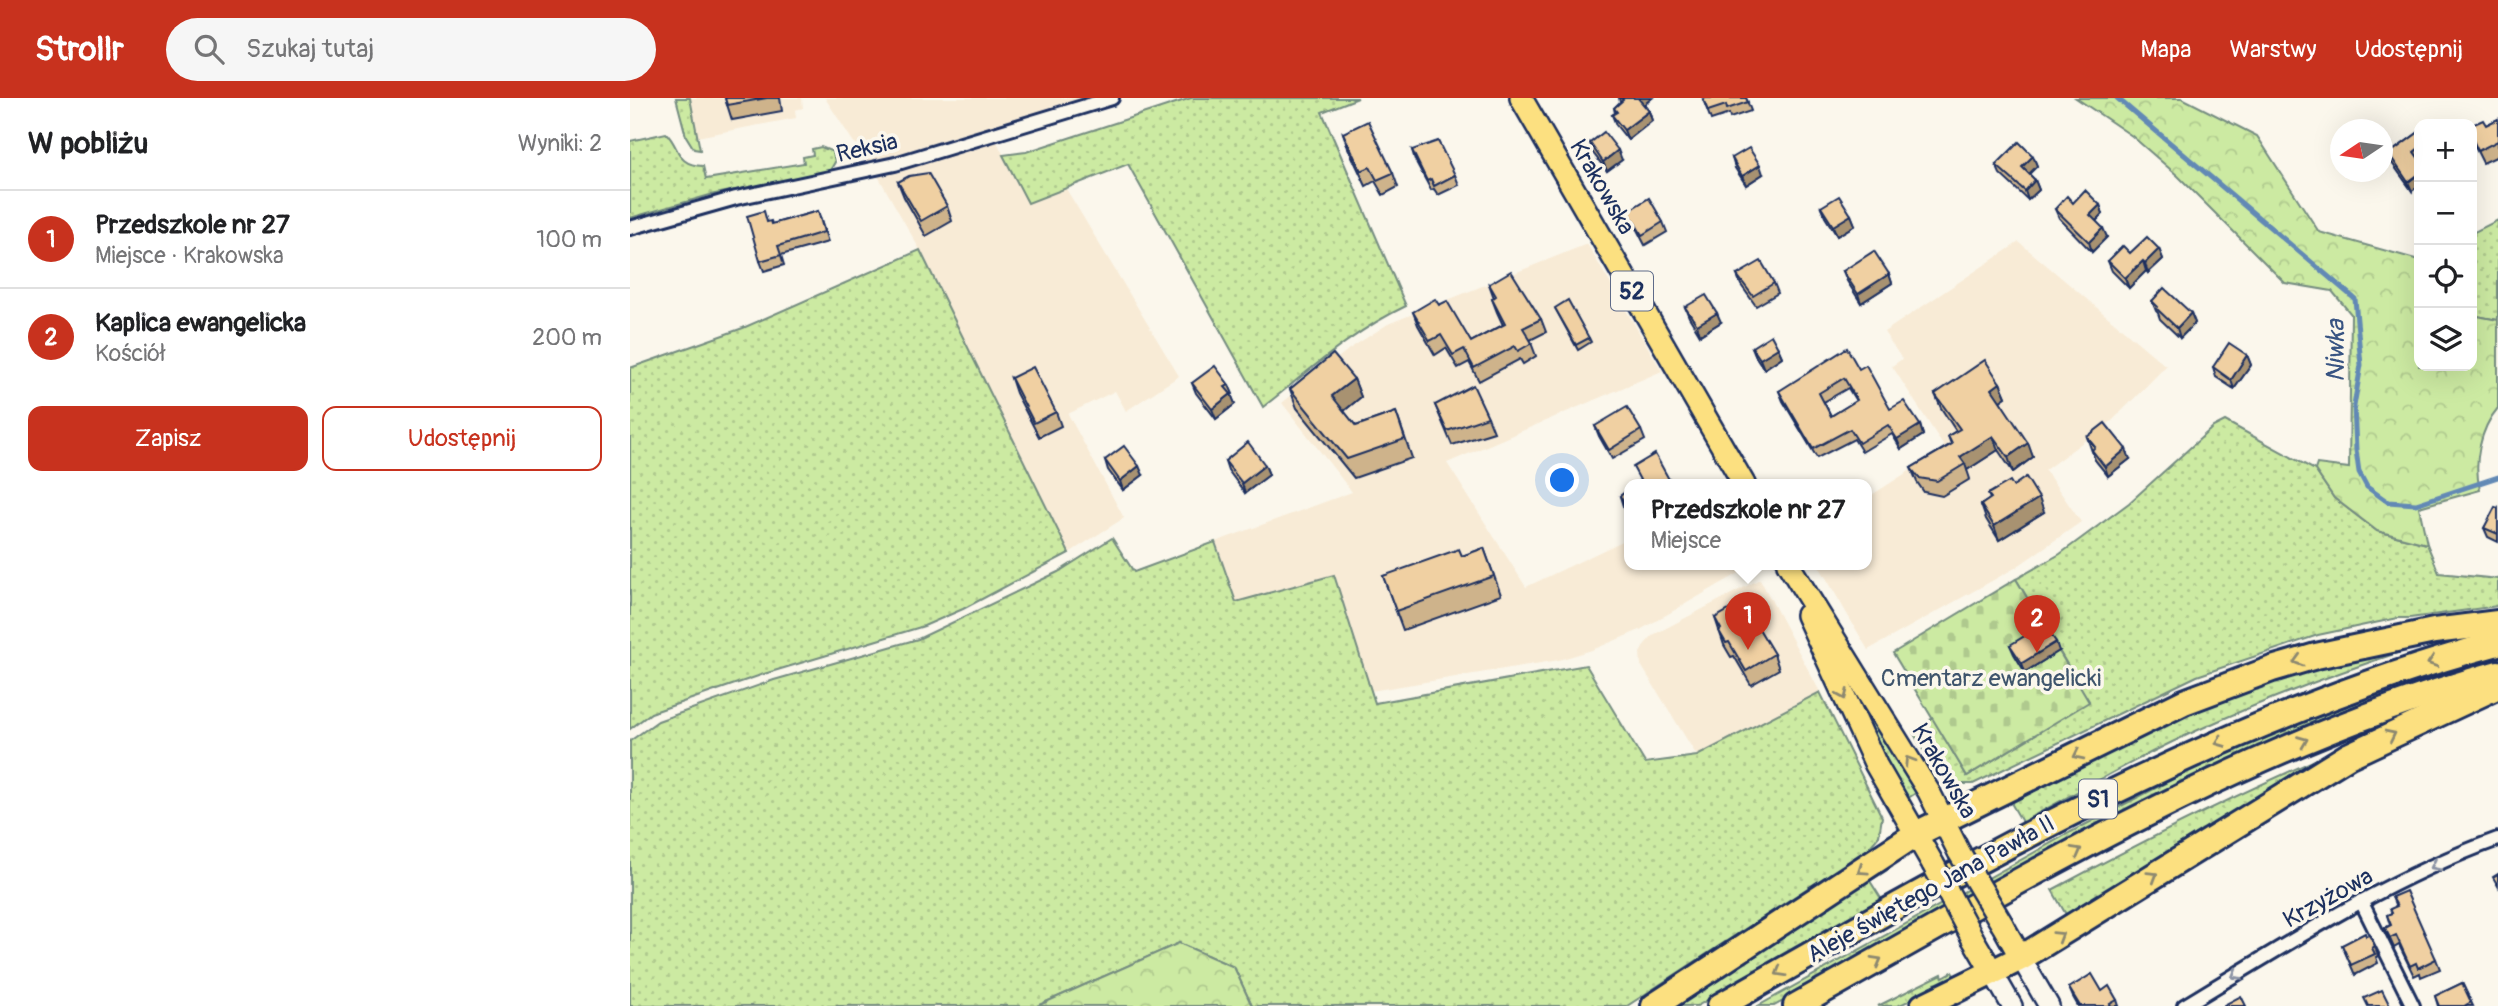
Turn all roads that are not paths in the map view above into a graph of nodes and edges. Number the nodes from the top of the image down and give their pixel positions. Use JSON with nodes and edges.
{"nodes":[{"id":1,"x":1112,"y":98,"type":"edge"},
{"id":2,"x":1521,"y":98,"type":"edge"},
{"id":3,"x":630,"y":228,"type":"edge"},
{"id":4,"x":1741,"y":479,"type":"edge"},
{"id":5,"x":1790,"y":570,"type":"edge"},
{"id":6,"x":1791,"y":570,"type":"edge"},
{"id":7,"x":2498,"y":623,"type":"edge"},
{"id":8,"x":2498,"y":643,"type":"edge"},
{"id":9,"x":2498,"y":673,"type":"edge"},
{"id":10,"x":2498,"y":686,"type":"edge"},
{"id":11,"x":1944,"y":820,"type":"junction"},
{"id":12,"x":1916,"y":834,"type":"junction"},
{"id":13,"x":2498,"y":839,"type":"edge"},
{"id":14,"x":2361,"y":901,"type":"junction"},
{"id":15,"x":2021,"y":958,"type":"junction"},
{"id":16,"x":1993,"y":974,"type":"junction"},
{"id":17,"x":2190,"y":1004,"type":"edge"},
{"id":18,"x":1654,"y":1006,"type":"edge"},
{"id":19,"x":1720,"y":1006,"type":"edge"},
{"id":20,"x":1796,"y":1006,"type":"edge"},
{"id":21,"x":1923,"y":1006,"type":"edge"},
{"id":22,"x":2012,"y":1006,"type":"edge"},
{"id":23,"x":2049,"y":1006,"type":"edge"},
{"id":24,"x":2413,"y":1006,"type":"edge"}],
"edges":[{"from":1,"to":3,"type":"street","name":"Reksia"},
{"from":2,"to":4,"type":"main road","name":"Krakowska","number":"52"},
{"from":5,"to":12,"type":"main road","name":"Krakowska","one_way":true},
{"from":11,"to":6,"type":"main road","name":"Krakowska","one_way":true},
{"from":7,"to":11,"type":"highway","one_way":true},
{"from":8,"to":19,"type":"highway","name":"Aleje świętego Jana Pawła II","number":"S1","one_way":true},
{"from":20,"to":9,"type":"highway","name":"Aleje świętego Jana Pawła II","number":"S1","one_way":true},
{"from":15,"to":10,"type":"highway","one_way":true},
{"from":11,"to":12,"type":"highway"},
{"from":11,"to":15,"type":"main road","name":"Krakowska","bridge":true},
{"from":12,"to":16,"type":"main road","name":"Krakowska","bridge":true},
{"from":12,"to":18,"type":"highway","one_way":true},
{"from":13,"to":14,"type":"street","name":"Krzyżowa","one_way":true},
{"from":14,"to":17,"type":"street","name":"Krzyżowa","one_way":true},
{"from":14,"to":24,"type":"street"},
{"from":15,"to":16,"type":"highway"},
{"from":15,"to":23,"type":"main road","name":"Krakowska"},
{"from":16,"to":21,"type":"highway"},
{"from":16,"to":22,"type":"main road","name":"Krakowska"}]}
